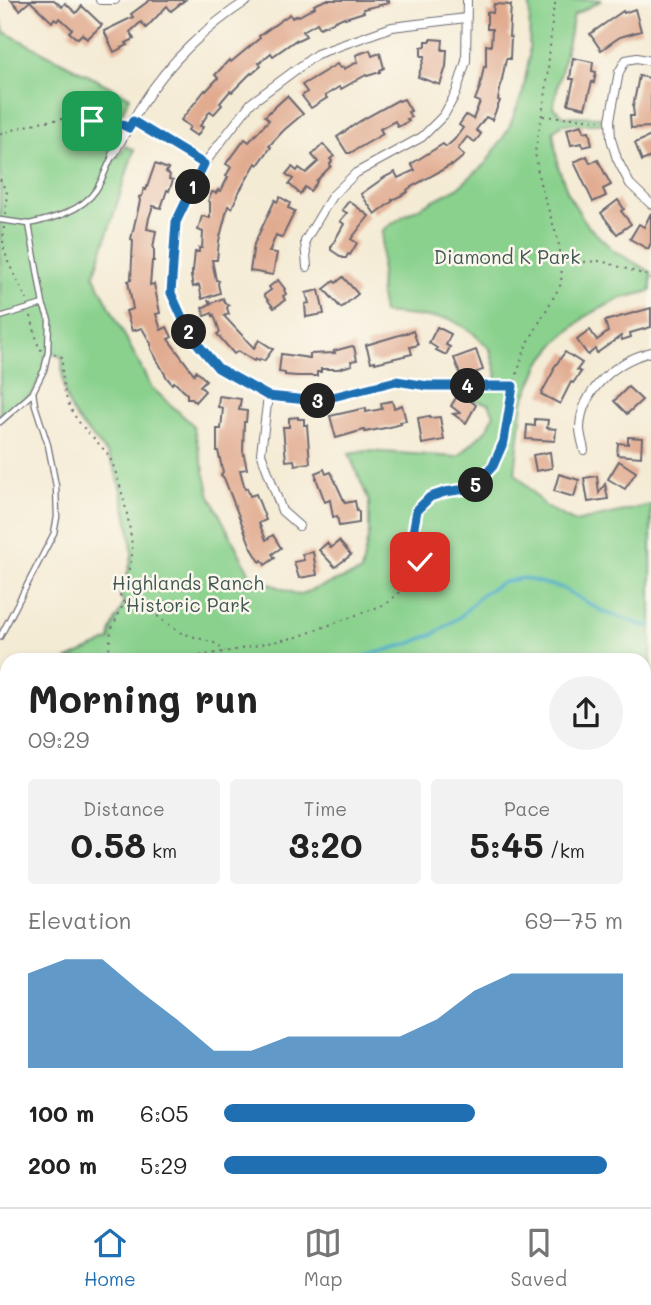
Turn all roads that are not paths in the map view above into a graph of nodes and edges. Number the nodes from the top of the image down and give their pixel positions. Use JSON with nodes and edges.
{"nodes":[{"id":1,"x":100,"y":0,"type":"edge"},
{"id":2,"x":115,"y":0,"type":"edge"},
{"id":3,"x":467,"y":0,"type":"edge"},
{"id":4,"x":245,"y":1,"type":"edge"},
{"id":5,"x":466,"y":18,"type":"junction"},
{"id":6,"x":651,"y":61,"type":"edge"},
{"id":7,"x":131,"y":125,"type":"junction"},
{"id":8,"x":113,"y":155,"type":"joint"},
{"id":9,"x":204,"y":164,"type":"junction"},
{"id":10,"x":651,"y":204,"type":"edge"},
{"id":11,"x":2,"y":220,"type":"edge"},
{"id":12,"x":29,"y":224,"type":"junction"},
{"id":13,"x":307,"y":267,"type":"dead end"},
{"id":14,"x":43,"y":304,"type":"junction"},
{"id":15,"x":0,"y":317,"type":"edge"},
{"id":16,"x":651,"y":352,"type":"edge"},
{"id":17,"x":428,"y":386,"type":"road end"},
{"id":18,"x":33,"y":392,"type":"junction"},
{"id":19,"x":268,"y":396,"type":"junction"},
{"id":20,"x":0,"y":422,"type":"edge"},
{"id":21,"x":584,"y":450,"type":"dead end"},
{"id":22,"x":299,"y":526,"type":"dead end"},
{"id":23,"x":0,"y":637,"type":"edge"}],
"edges":[{"from":1,"to":2,"type":"street"},
{"from":3,"to":5,"type":"street"},
{"from":4,"to":7,"type":"street"},
{"from":5,"to":9,"type":"street"},
{"from":5,"to":13,"type":"street"},
{"from":6,"to":10,"type":"street"},
{"from":7,"to":8,"type":"street"},
{"from":7,"to":9,"type":"street"},
{"from":8,"to":12,"type":"lane"},
{"from":9,"to":19,"type":"street"},
{"from":11,"to":12,"type":"lane"},
{"from":12,"to":14,"type":"lane"},
{"from":14,"to":15,"type":"lane"},
{"from":14,"to":18,"type":"lane"},
{"from":16,"to":21,"type":"street"},
{"from":17,"to":19,"type":"street"},
{"from":18,"to":20,"type":"lane"},
{"from":18,"to":23,"type":"lane"},
{"from":19,"to":22,"type":"street"}]}
